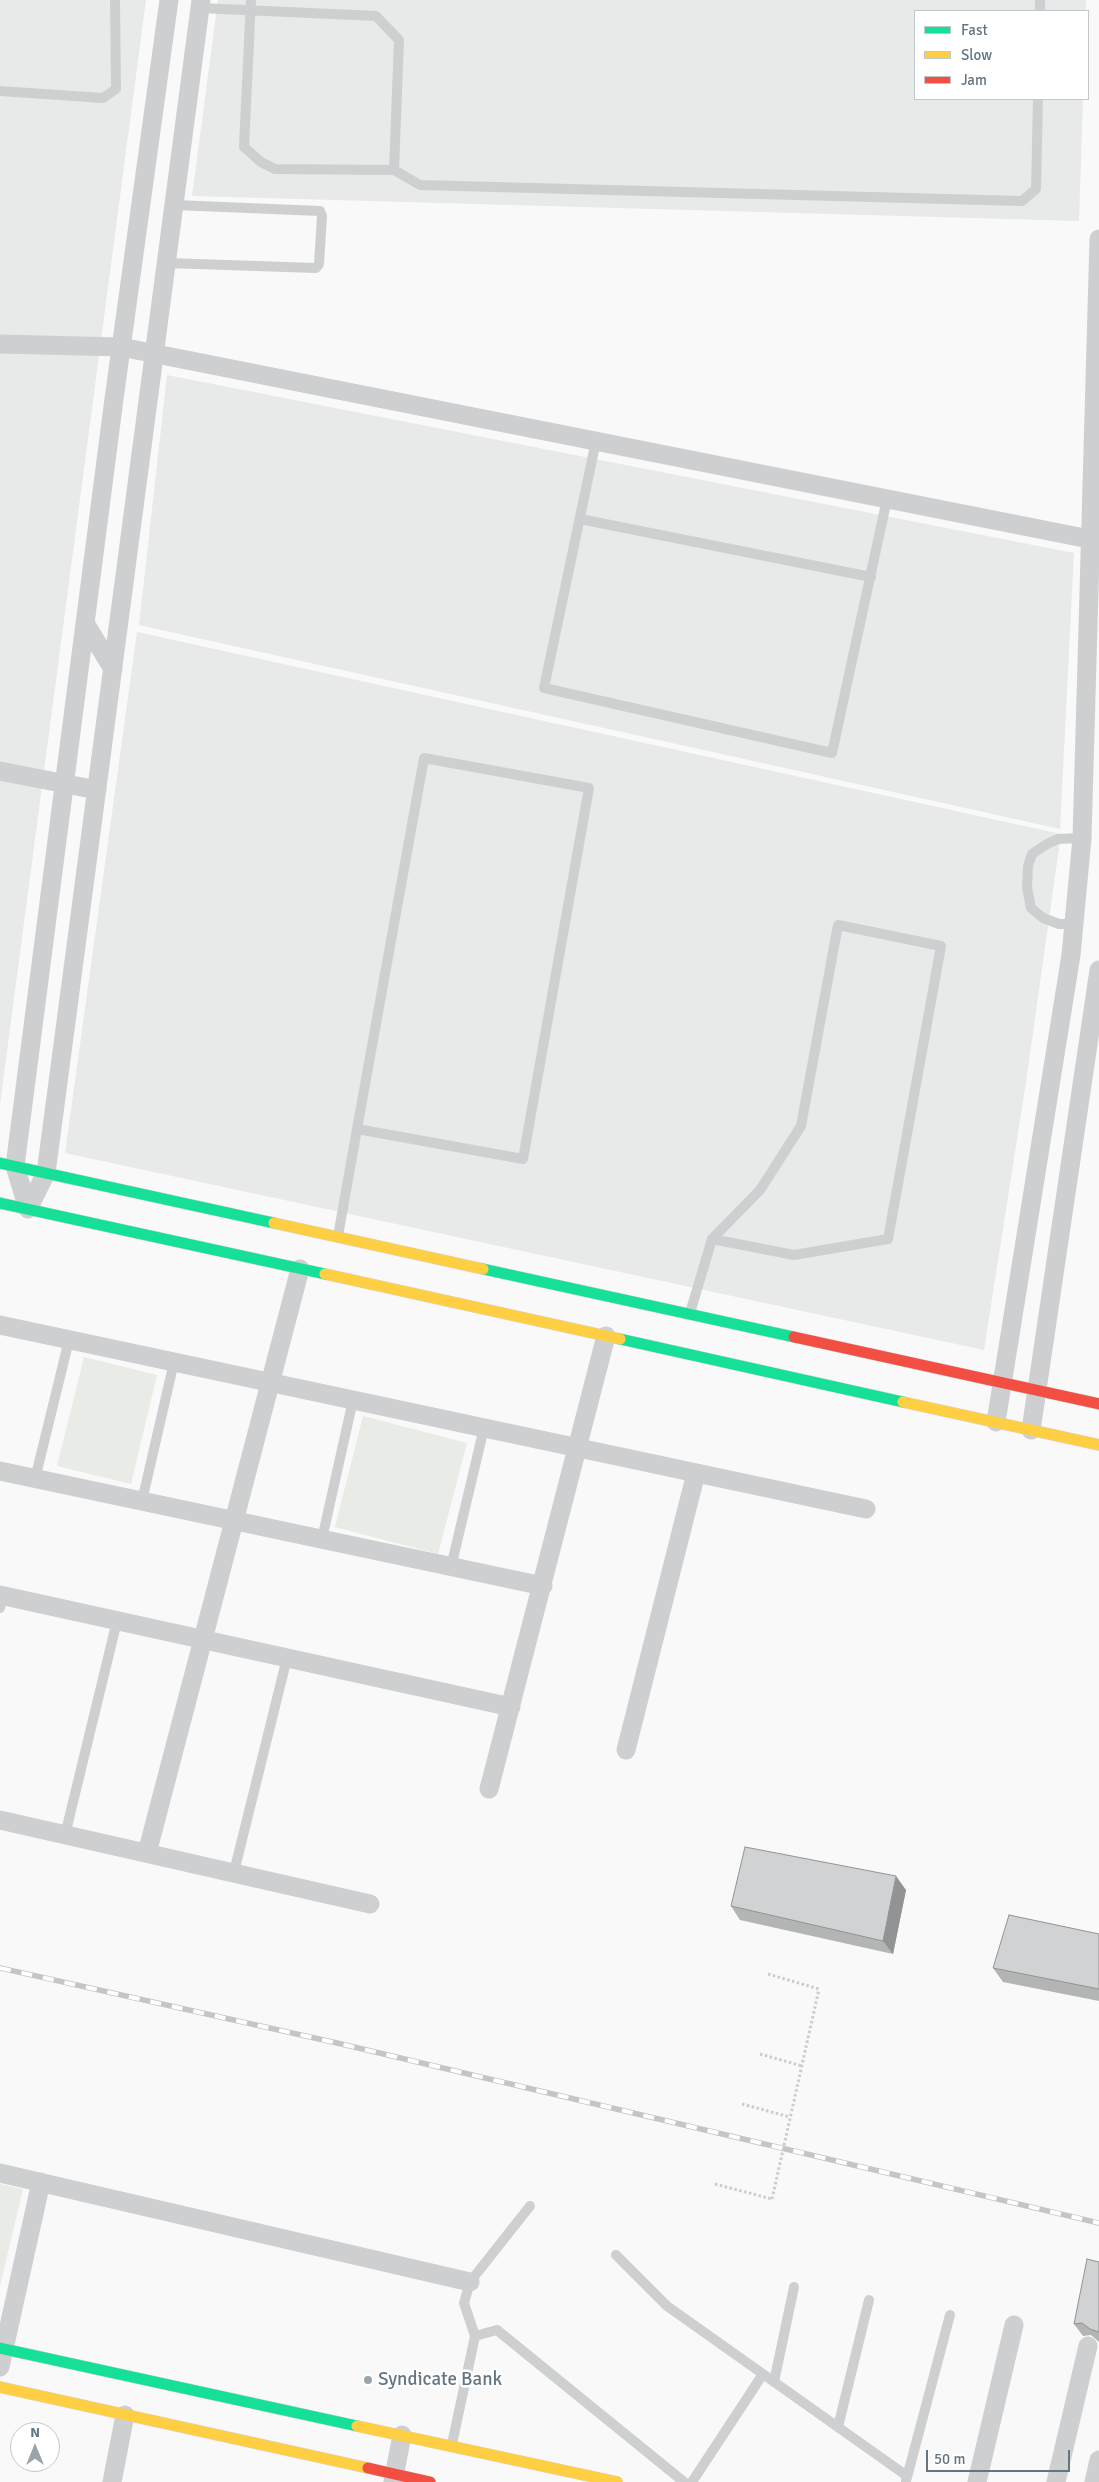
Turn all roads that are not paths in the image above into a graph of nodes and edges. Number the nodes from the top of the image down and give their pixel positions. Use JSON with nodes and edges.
{"nodes":[{"id":1,"x":115,"y":0,"type":"edge"},
{"id":2,"x":169,"y":0,"type":"edge"},
{"id":3,"x":200,"y":4,"type":"edge"},
{"id":4,"x":251,"y":5,"type":"edge"},
{"id":5,"x":0,"y":91,"type":"edge"},
{"id":6,"x":1038,"y":100,"type":"edge"},
{"id":7,"x":394,"y":170,"type":"junction"},
{"id":8,"x":175,"y":205,"type":"junction"},
{"id":9,"x":1099,"y":239,"type":"edge"},
{"id":10,"x":167,"y":262,"type":"junction"},
{"id":11,"x":0,"y":344,"type":"edge"},
{"id":12,"x":121,"y":347,"type":"junction"},
{"id":13,"x":155,"y":354,"type":"junction"},
{"id":14,"x":596,"y":441,"type":"junction"},
{"id":15,"x":888,"y":499,"type":"junction"},
{"id":16,"x":580,"y":519,"type":"junction"},
{"id":17,"x":1095,"y":540,"type":"edge"},
{"id":18,"x":870,"y":577,"type":"junction"},
{"id":19,"x":85,"y":623,"type":"junction"},
{"id":20,"x":113,"y":669,"type":"junction"},
{"id":21,"x":0,"y":771,"type":"edge"},
{"id":22,"x":64,"y":784,"type":"junction"},
{"id":23,"x":97,"y":790,"type":"junction"},
{"id":24,"x":1082,"y":838,"type":"junction"},
{"id":25,"x":1074,"y":924,"type":"junction"},
{"id":26,"x":1099,"y":970,"type":"edge"},
{"id":27,"x":357,"y":1130,"type":"junction"},
{"id":28,"x":7,"y":1164,"type":"edge"},
{"id":29,"x":46,"y":1173,"type":"junction"},
{"id":30,"x":0,"y":1202,"type":"edge"},
{"id":31,"x":28,"y":1209,"type":"junction"},
{"id":32,"x":338,"y":1237,"type":"junction"},
{"id":33,"x":712,"y":1239,"type":"junction"},
{"id":34,"x":300,"y":1269,"type":"junction"},
{"id":35,"x":690,"y":1314,"type":"junction"},
{"id":36,"x":0,"y":1325,"type":"edge"},
{"id":37,"x":606,"y":1336,"type":"junction"},
{"id":38,"x":69,"y":1340,"type":"junction"},
{"id":39,"x":174,"y":1362,"type":"junction"},
{"id":40,"x":270,"y":1382,"type":"junction"},
{"id":41,"x":1003,"y":1382,"type":"junction"},
{"id":42,"x":1038,"y":1390,"type":"junction"},
{"id":43,"x":353,"y":1400,"type":"junction"},
{"id":44,"x":1099,"y":1404,"type":"edge"},
{"id":45,"x":996,"y":1422,"type":"junction"},
{"id":46,"x":484,"y":1428,"type":"junction"},
{"id":47,"x":1031,"y":1430,"type":"junction"},
{"id":48,"x":1099,"y":1445,"type":"edge"},
{"id":49,"x":578,"y":1448,"type":"junction"},
{"id":50,"x":0,"y":1472,"type":"edge"},
{"id":51,"x":696,"y":1473,"type":"junction"},
{"id":52,"x":35,"y":1479,"type":"junction"},
{"id":53,"x":142,"y":1501,"type":"junction"},
{"id":54,"x":866,"y":1509,"type":"dead end"},
{"id":55,"x":234,"y":1521,"type":"junction"},
{"id":56,"x":322,"y":1539,"type":"junction"},
{"id":57,"x":451,"y":1567,"type":"junction"},
{"id":58,"x":543,"y":1586,"type":"junction"},
{"id":59,"x":1,"y":1600,"type":"edge"},
{"id":60,"x":117,"y":1621,"type":"junction"},
{"id":61,"x":203,"y":1640,"type":"junction"},
{"id":62,"x":287,"y":1658,"type":"junction"},
{"id":63,"x":511,"y":1707,"type":"junction"},
{"id":64,"x":626,"y":1750,"type":"dead end"},
{"id":65,"x":489,"y":1788,"type":"dead end"},
{"id":66,"x":0,"y":1820,"type":"edge"},
{"id":67,"x":65,"y":1834,"type":"junction"},
{"id":68,"x":147,"y":1853,"type":"junction"},
{"id":69,"x":234,"y":1872,"type":"junction"},
{"id":70,"x":370,"y":1904,"type":"dead end"},
{"id":71,"x":0,"y":2173,"type":"edge"},
{"id":72,"x":40,"y":2182,"type":"junction"},
{"id":73,"x":530,"y":2206,"type":"dead end"},
{"id":74,"x":616,"y":2255,"type":"dead end"},
{"id":75,"x":470,"y":2282,"type":"junction"},
{"id":76,"x":794,"y":2287,"type":"dead end"},
{"id":77,"x":869,"y":2300,"type":"dead end"},
{"id":78,"x":950,"y":2315,"type":"dead end"},
{"id":79,"x":1014,"y":2325,"type":"dead end"},
{"id":80,"x":475,"y":2336,"type":"junction"},
{"id":81,"x":1088,"y":2346,"type":"edge"},
{"id":82,"x":2,"y":2348,"type":"edge"},
{"id":83,"x":0,"y":2367,"type":"edge"},
{"id":84,"x":763,"y":2374,"type":"junction"},
{"id":85,"x":774,"y":2382,"type":"junction"},
{"id":86,"x":0,"y":2387,"type":"edge"},
{"id":87,"x":126,"y":2415,"type":"junction"},
{"id":88,"x":838,"y":2427,"type":"junction"},
{"id":89,"x":402,"y":2435,"type":"junction"},
{"id":90,"x":452,"y":2446,"type":"junction"},
{"id":91,"x":1099,"y":2460,"type":"edge"},
{"id":92,"x":394,"y":2478,"type":"edge"},
{"id":93,"x":906,"y":2479,"type":"edge"},
{"id":94,"x":112,"y":2482,"type":"edge"},
{"id":95,"x":430,"y":2482,"type":"edge"},
{"id":96,"x":617,"y":2482,"type":"edge"},
{"id":97,"x":684,"y":2482,"type":"edge"},
{"id":98,"x":692,"y":2482,"type":"edge"},
{"id":99,"x":977,"y":2482,"type":"edge"},
{"id":100,"x":1056,"y":2482,"type":"edge"},
{"id":101,"x":1094,"y":2482,"type":"edge"}],
"edges":[{"from":1,"to":5,"type":"lane"},
{"from":2,"to":12,"type":"street"},
{"from":3,"to":4,"type":"lane"},
{"from":3,"to":8,"type":"street"},
{"from":4,"to":7,"type":"lane"},
{"from":4,"to":7,"type":"lane"},
{"from":6,"to":7,"type":"lane"},
{"from":8,"to":10,"type":"street"},
{"from":8,"to":10,"type":"lane"},
{"from":9,"to":17,"type":"street"},
{"from":10,"to":13,"type":"street"},
{"from":11,"to":12,"type":"street"},
{"from":12,"to":13,"type":"street"},
{"from":12,"to":19,"type":"street"},
{"from":13,"to":14,"type":"street"},
{"from":13,"to":20,"type":"street"},
{"from":14,"to":15,"type":"street"},
{"from":14,"to":16,"type":"lane"},
{"from":15,"to":17,"type":"street"},
{"from":15,"to":18,"type":"lane"},
{"from":16,"to":18,"type":"lane"},
{"from":16,"to":18,"type":"lane"},
{"from":17,"to":24,"type":"street"},
{"from":19,"to":20,"type":"street"},
{"from":19,"to":22,"type":"street"},
{"from":20,"to":23,"type":"street"},
{"from":21,"to":22,"type":"street"},
{"from":22,"to":23,"type":"street"},
{"from":22,"to":28,"type":"street"},
{"from":23,"to":29,"type":"street"},
{"from":24,"to":25,"type":"street"},
{"from":24,"to":25,"type":"lane"},
{"from":25,"to":41,"type":"street"},
{"from":26,"to":42,"type":"street"},
{"from":27,"to":27,"type":"lane"},
{"from":27,"to":32,"type":"lane"},
{"from":28,"to":29,"type":"street"},
{"from":28,"to":31,"type":"street"},
{"from":29,"to":31,"type":"street"},
{"from":29,"to":32,"type":"street"},
{"from":30,"to":31,"type":"street"},
{"from":31,"to":34,"type":"street"},
{"from":32,"to":35,"type":"street"},
{"from":33,"to":33,"type":"lane"},
{"from":33,"to":35,"type":"lane"},
{"from":34,"to":37,"type":"street"},
{"from":34,"to":40,"type":"street"},
{"from":35,"to":41,"type":"street"},
{"from":36,"to":38,"type":"street"},
{"from":37,"to":45,"type":"street"},
{"from":37,"to":49,"type":"street"},
{"from":38,"to":39,"type":"street"},
{"from":38,"to":52,"type":"lane"},
{"from":39,"to":40,"type":"street"},
{"from":39,"to":53,"type":"lane"},
{"from":40,"to":43,"type":"street"},
{"from":40,"to":55,"type":"street"},
{"from":41,"to":42,"type":"street"},
{"from":41,"to":45,"type":"street"},
{"from":42,"to":44,"type":"street"},
{"from":42,"to":47,"type":"street"},
{"from":43,"to":46,"type":"street"},
{"from":43,"to":56,"type":"lane"},
{"from":45,"to":47,"type":"street"},
{"from":46,"to":49,"type":"street"},
{"from":46,"to":57,"type":"lane"},
{"from":47,"to":48,"type":"street"},
{"from":49,"to":51,"type":"street"},
{"from":49,"to":58,"type":"street"},
{"from":50,"to":52,"type":"street"},
{"from":51,"to":54,"type":"street"},
{"from":51,"to":64,"type":"street"},
{"from":52,"to":53,"type":"street"},
{"from":53,"to":55,"type":"street"},
{"from":55,"to":56,"type":"street"},
{"from":55,"to":61,"type":"street"},
{"from":56,"to":57,"type":"street"},
{"from":57,"to":58,"type":"street"},
{"from":58,"to":63,"type":"street"},
{"from":59,"to":60,"type":"street"},
{"from":60,"to":61,"type":"street"},
{"from":60,"to":67,"type":"lane"},
{"from":61,"to":62,"type":"street"},
{"from":61,"to":68,"type":"street"},
{"from":62,"to":63,"type":"street"},
{"from":62,"to":69,"type":"lane"},
{"from":63,"to":65,"type":"street"},
{"from":66,"to":67,"type":"street"},
{"from":67,"to":68,"type":"street"},
{"from":68,"to":69,"type":"street"},
{"from":69,"to":70,"type":"street"},
{"from":71,"to":72,"type":"street"},
{"from":72,"to":75,"type":"street"},
{"from":72,"to":82,"type":"street"},
{"from":73,"to":75,"type":"lane"},
{"from":74,"to":84,"type":"lane"},
{"from":75,"to":80,"type":"lane"},
{"from":76,"to":85,"type":"lane"},
{"from":77,"to":88,"type":"lane"},
{"from":78,"to":93,"type":"lane"},
{"from":79,"to":99,"type":"street"},
{"from":80,"to":90,"type":"lane"},
{"from":80,"to":97,"type":"lane"},
{"from":81,"to":100,"type":"street"},
{"from":82,"to":83,"type":"street"},
{"from":82,"to":89,"type":"street"},
{"from":84,"to":85,"type":"lane"},
{"from":84,"to":98,"type":"lane"},
{"from":85,"to":88,"type":"lane"},
{"from":86,"to":87,"type":"street"},
{"from":87,"to":92,"type":"street"},
{"from":87,"to":94,"type":"street"},
{"from":88,"to":93,"type":"lane"},
{"from":89,"to":90,"type":"street"},
{"from":89,"to":92,"type":"street"},
{"from":90,"to":96,"type":"street"},
{"from":91,"to":101,"type":"street"},
{"from":92,"to":95,"type":"street"}]}
